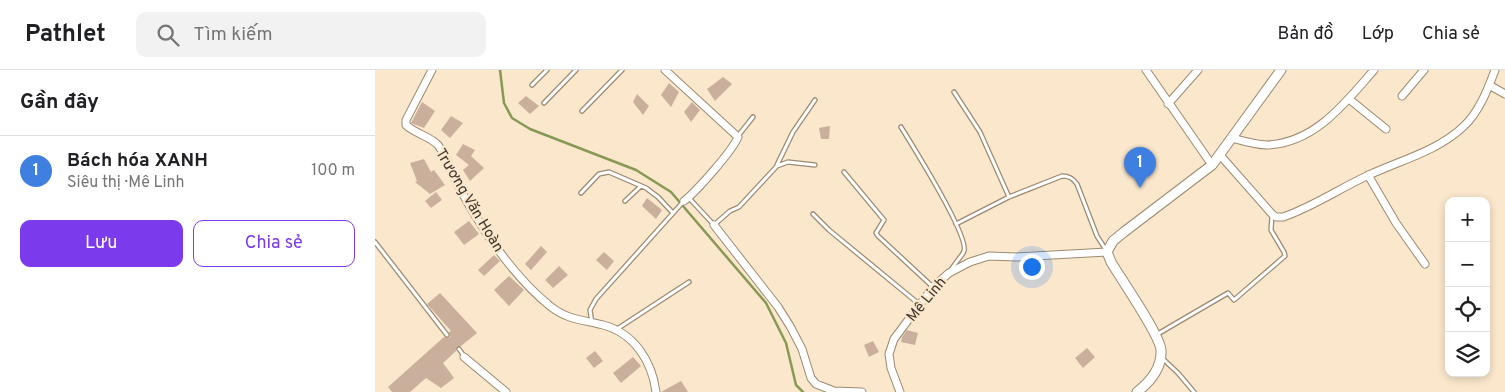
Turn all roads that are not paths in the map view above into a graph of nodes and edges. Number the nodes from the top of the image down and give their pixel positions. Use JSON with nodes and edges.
{"nodes":[{"id":1,"x":432,"y":70,"type":"edge"},
{"id":2,"x":547,"y":70,"type":"edge"},
{"id":3,"x":576,"y":70,"type":"edge"},
{"id":4,"x":622,"y":70,"type":"edge"},
{"id":5,"x":665,"y":70,"type":"edge"},
{"id":6,"x":1146,"y":70,"type":"edge"},
{"id":7,"x":1198,"y":70,"type":"edge"},
{"id":8,"x":1281,"y":70,"type":"edge"},
{"id":9,"x":1375,"y":70,"type":"edge"},
{"id":10,"x":1424,"y":70,"type":"edge"},
{"id":11,"x":1495,"y":70,"type":"edge"},
{"id":12,"x":532,"y":85,"type":"dead end"},
{"id":13,"x":1489,"y":85,"type":"junction"},
{"id":14,"x":954,"y":92,"type":"dead end"},
{"id":15,"x":1505,"y":94,"type":"edge"},
{"id":16,"x":1402,"y":96,"type":"dead end"},
{"id":17,"x":1349,"y":99,"type":"junction"},
{"id":18,"x":815,"y":100,"type":"dead end"},
{"id":19,"x":544,"y":102,"type":"dead end"},
{"id":20,"x":1168,"y":104,"type":"junction"},
{"id":21,"x":582,"y":111,"type":"dead end"},
{"id":22,"x":753,"y":118,"type":"dead end"},
{"id":23,"x":901,"y":127,"type":"dead end"},
{"id":24,"x":1386,"y":129,"type":"dead end"},
{"id":25,"x":737,"y":137,"type":"junction"},
{"id":26,"x":1233,"y":138,"type":"junction"},
{"id":27,"x":1220,"y":155,"type":"junction"},
{"id":28,"x":815,"y":165,"type":"dead end"},
{"id":29,"x":1212,"y":165,"type":"junction"},
{"id":30,"x":777,"y":166,"type":"junction"},
{"id":31,"x":844,"y":172,"type":"dead end"},
{"id":32,"x":1368,"y":175,"type":"junction"},
{"id":33,"x":641,"y":186,"type":"junction"},
{"id":34,"x":581,"y":193,"type":"dead end"},
{"id":35,"x":1009,"y":197,"type":"junction"},
{"id":36,"x":686,"y":199,"type":"junction"},
{"id":37,"x":625,"y":201,"type":"dead end"},
{"id":38,"x":673,"y":213,"type":"junction"},
{"id":39,"x":813,"y":214,"type":"dead end"},
{"id":40,"x":1272,"y":214,"type":"junction"},
{"id":41,"x":956,"y":224,"type":"junction"},
{"id":42,"x":713,"y":225,"type":"junction"},
{"id":43,"x":375,"y":242,"type":"edge"},
{"id":44,"x":1107,"y":252,"type":"junction"},
{"id":45,"x":1425,"y":264,"type":"dead end"},
{"id":46,"x":949,"y":272,"type":"junction"},
{"id":47,"x":689,"y":282,"type":"dead end"},
{"id":48,"x":933,"y":287,"type":"junction"},
{"id":49,"x":919,"y":305,"type":"junction"},
{"id":50,"x":592,"y":322,"type":"junction"},
{"id":51,"x":617,"y":330,"type":"junction"},
{"id":52,"x":447,"y":334,"type":"dead end"},
{"id":53,"x":1155,"y":335,"type":"junction"},
{"id":54,"x":459,"y":349,"type":"dead end"},
{"id":55,"x":1161,"y":356,"type":"junction"},
{"id":56,"x":465,"y":357,"type":"joint"},
{"id":57,"x":506,"y":392,"type":"edge"},
{"id":58,"x":656,"y":392,"type":"edge"},
{"id":59,"x":862,"y":392,"type":"edge"},
{"id":60,"x":900,"y":392,"type":"edge"},
{"id":61,"x":1137,"y":392,"type":"edge"},
{"id":62,"x":1194,"y":392,"type":"edge"}],
"edges":[{"from":1,"to":50,"type":"street","name":"Trương Văn Hoàn"},
{"from":2,"to":12,"type":"lane"},
{"from":3,"to":19,"type":"lane"},
{"from":4,"to":21,"type":"lane"},
{"from":5,"to":25,"type":"street"},
{"from":6,"to":20,"type":"street"},
{"from":7,"to":20,"type":"street"},
{"from":8,"to":26,"type":"street"},
{"from":9,"to":17,"type":"street"},
{"from":10,"to":16,"type":"street"},
{"from":11,"to":13,"type":"street"},
{"from":13,"to":15,"type":"street"},
{"from":13,"to":32,"type":"street"},
{"from":14,"to":35,"type":"lane"},
{"from":17,"to":24,"type":"street"},
{"from":17,"to":26,"type":"street"},
{"from":18,"to":30,"type":"lane"},
{"from":20,"to":29,"type":"street"},
{"from":22,"to":25,"type":"lane"},
{"from":23,"to":41,"type":"lane"},
{"from":25,"to":36,"type":"street"},
{"from":26,"to":27,"type":"street"},
{"from":27,"to":29,"type":"street"},
{"from":27,"to":40,"type":"street"},
{"from":28,"to":30,"type":"lane"},
{"from":29,"to":44,"type":"street"},
{"from":30,"to":42,"type":"lane"},
{"from":31,"to":48,"type":"lane"},
{"from":32,"to":40,"type":"street"},
{"from":32,"to":45,"type":"street"},
{"from":33,"to":34,"type":"lane"},
{"from":33,"to":37,"type":"lane"},
{"from":33,"to":38,"type":"lane"},
{"from":35,"to":41,"type":"lane"},
{"from":35,"to":44,"type":"lane"},
{"from":36,"to":38,"type":"lane"},
{"from":36,"to":42,"type":"lane"},
{"from":38,"to":50,"type":"lane"},
{"from":39,"to":49,"type":"lane"},
{"from":40,"to":53,"type":"lane"},
{"from":41,"to":46,"type":"lane"},
{"from":42,"to":59,"type":"street"},
{"from":43,"to":52,"type":"lane"},
{"from":44,"to":46,"type":"street","name":"Mê Linh"},
{"from":44,"to":53,"type":"street"},
{"from":46,"to":48,"type":"street","name":"Mê Linh"},
{"from":47,"to":51,"type":"lane"},
{"from":48,"to":49,"type":"street","name":"Mê Linh"},
{"from":49,"to":60,"type":"street","name":"Mê Linh"},
{"from":50,"to":51,"type":"street","name":"Trương Văn Hoàn"},
{"from":51,"to":58,"type":"street","name":"Trương Văn Hoàn"},
{"from":53,"to":55,"type":"street"},
{"from":54,"to":56,"type":"lane"},
{"from":55,"to":61,"type":"street"},
{"from":55,"to":62,"type":"lane"},
{"from":56,"to":57,"type":"street"}]}
